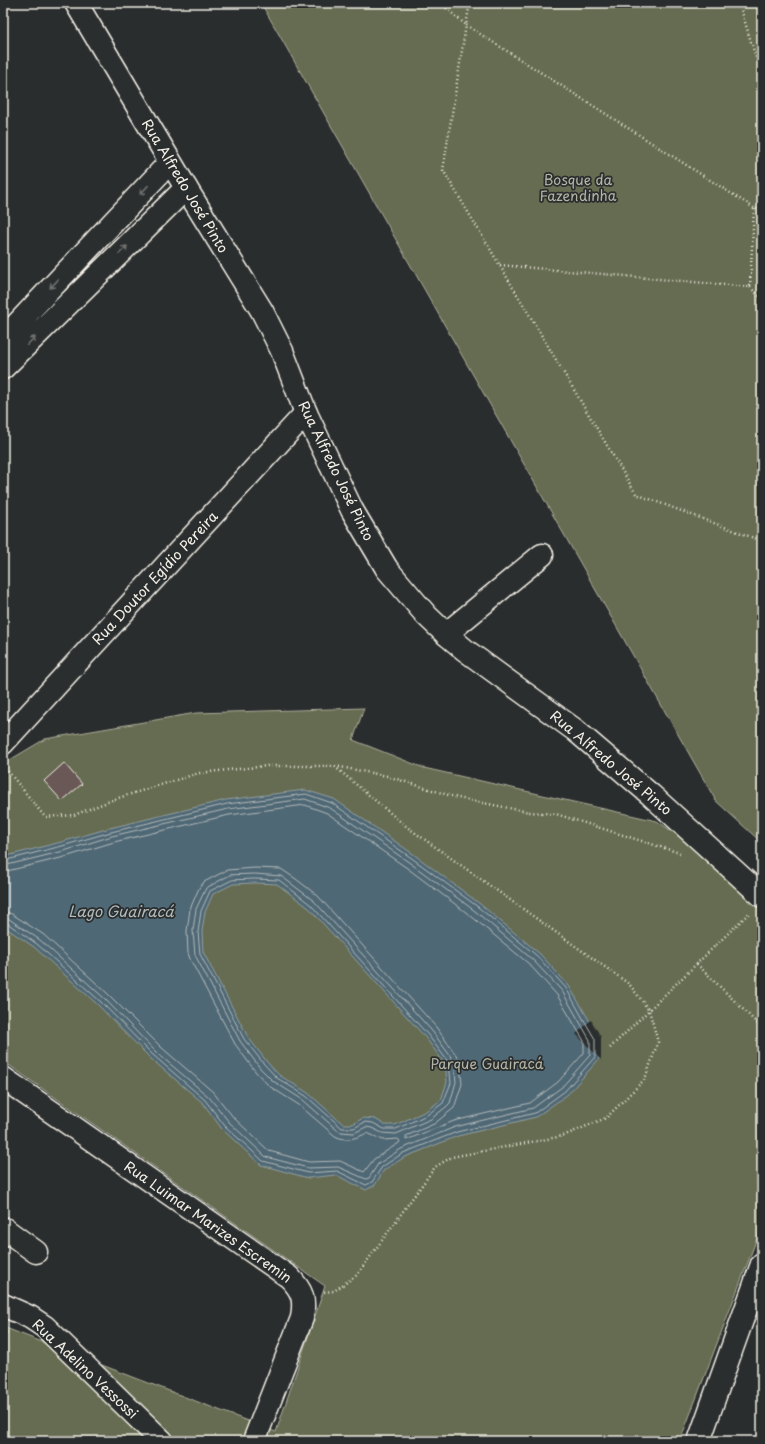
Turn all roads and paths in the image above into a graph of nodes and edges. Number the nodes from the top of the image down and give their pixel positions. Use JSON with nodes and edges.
{"nodes":[{"id":1,"x":76,"y":3,"type":"edge"},
{"id":2,"x":440,"y":3,"type":"edge"},
{"id":3,"x":470,"y":3,"type":"edge"},
{"id":4,"x":739,"y":3,"type":"edge"},
{"id":5,"x":466,"y":25,"type":"junction"},
{"id":6,"x":762,"y":68,"type":"edge"},
{"id":7,"x":170,"y":162,"type":"junction"},
{"id":8,"x":186,"y":188,"type":"junction"},
{"id":9,"x":754,"y":208,"type":"junction"},
{"id":10,"x":762,"y":212,"type":"edge"},
{"id":11,"x":500,"y":265,"type":"junction"},
{"id":12,"x":750,"y":287,"type":"junction"},
{"id":13,"x":762,"y":299,"type":"edge"},
{"id":14,"x":3,"y":339,"type":"edge"},
{"id":15,"x":3,"y":368,"type":"edge"},
{"id":16,"x":306,"y":414,"type":"junction"},
{"id":17,"x":762,"y":541,"type":"edge"},
{"id":18,"x":542,"y":555,"type":"dead end"},
{"id":19,"x":446,"y":634,"type":"junction"},
{"id":20,"x":3,"y":743,"type":"edge"},
{"id":21,"x":3,"y":765,"type":"edge"},
{"id":22,"x":334,"y":766,"type":"junction"},
{"id":23,"x":710,"y":848,"type":"junction"},
{"id":24,"x":757,"y":903,"type":"edge"},
{"id":25,"x":697,"y":964,"type":"junction"},
{"id":26,"x":649,"y":1010,"type":"junction"},
{"id":27,"x":762,"y":1028,"type":"edge"},
{"id":28,"x":610,"y":1048,"type":"dead end"},
{"id":29,"x":3,"y":1078,"type":"edge"},
{"id":30,"x":3,"y":1228,"type":"edge"},
{"id":31,"x":36,"y":1252,"type":"dead end"},
{"id":32,"x":762,"y":1264,"type":"edge"},
{"id":33,"x":302,"y":1295,"type":"junction"},
{"id":34,"x":3,"y":1305,"type":"edge"},
{"id":35,"x":162,"y":1441,"type":"edge"},
{"id":36,"x":254,"y":1441,"type":"edge"},
{"id":37,"x":699,"y":1441,"type":"edge"}],
"edges":[{"from":1,"to":7,"type":"street","name":"Rua Alfredo José Pinto"},
{"from":2,"to":5,"type":"path"},
{"from":3,"to":5,"type":"path"},
{"from":4,"to":6,"type":"path"},
{"from":5,"to":9,"type":"path"},
{"from":5,"to":11,"type":"path"},
{"from":7,"to":8,"type":"street","name":"Rua Alfredo José Pinto"},
{"from":7,"to":14,"type":"street","one_way":true},
{"from":15,"to":8,"type":"street","one_way":true},
{"from":8,"to":16,"type":"street","name":"Rua Alfredo José Pinto"},
{"from":9,"to":10,"type":"path"},
{"from":9,"to":12,"type":"path"},
{"from":11,"to":12,"type":"path"},
{"from":11,"to":17,"type":"path"},
{"from":12,"to":13,"type":"path"},
{"from":16,"to":19,"type":"street","name":"Rua Alfredo José Pinto"},
{"from":16,"to":20,"type":"street","name":"Rua Doutor Egídio Pereira"},
{"from":18,"to":19,"type":"street"},
{"from":19,"to":23,"type":"street","name":"Rua Alfredo José Pinto"},
{"from":21,"to":22,"type":"path"},
{"from":22,"to":23,"type":"path"},
{"from":22,"to":26,"type":"path"},
{"from":23,"to":24,"type":"street","name":"Rua Alfredo José Pinto"},
{"from":24,"to":25,"type":"path"},
{"from":25,"to":26,"type":"path"},
{"from":25,"to":27,"type":"path"},
{"from":26,"to":28,"type":"path"},
{"from":26,"to":33,"type":"path"},
{"from":29,"to":33,"type":"street","name":"Rua Luimar Marizes Escremin"},
{"from":30,"to":31,"type":"street"},
{"from":32,"to":37,"type":"street"},
{"from":33,"to":36,"type":"street","name":"Rua Luimar Marizes Escremin"},
{"from":34,"to":35,"type":"street","name":"Rua Adelino Vessossi"}]}
